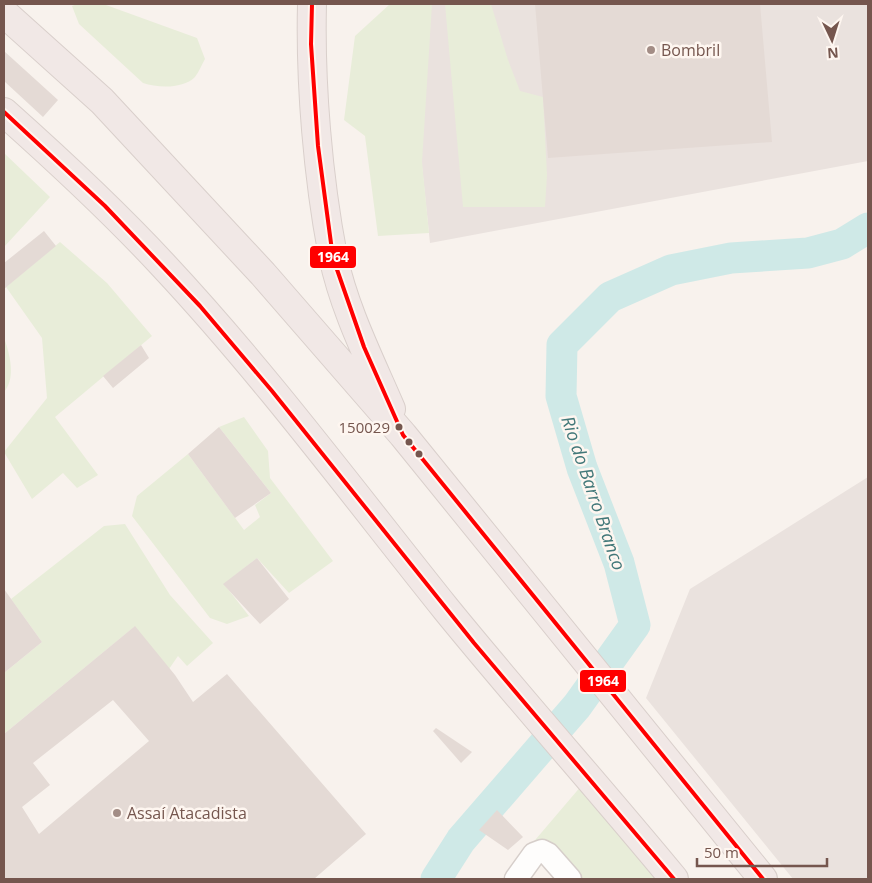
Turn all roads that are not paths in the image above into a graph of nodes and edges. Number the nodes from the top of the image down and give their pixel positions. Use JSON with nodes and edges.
{"nodes":[{"id":1,"x":312,"y":4,"type":"edge"},
{"id":2,"x":4,"y":13,"type":"edge"},
{"id":3,"x":4,"y":112,"type":"edge"},
{"id":4,"x":403,"y":435,"type":"junction"},
{"id":5,"x":516,"y":879,"type":"edge"},
{"id":6,"x":570,"y":879,"type":"edge"},
{"id":7,"x":674,"y":879,"type":"edge"},
{"id":8,"x":763,"y":879,"type":"edge"}],
"edges":[{"from":1,"to":4,"type":"highway"},
{"from":2,"to":4,"type":"highway"},
{"from":3,"to":7,"type":"highway"},
{"from":4,"to":8,"type":"highway"},
{"from":5,"to":6,"type":"street"}]}
